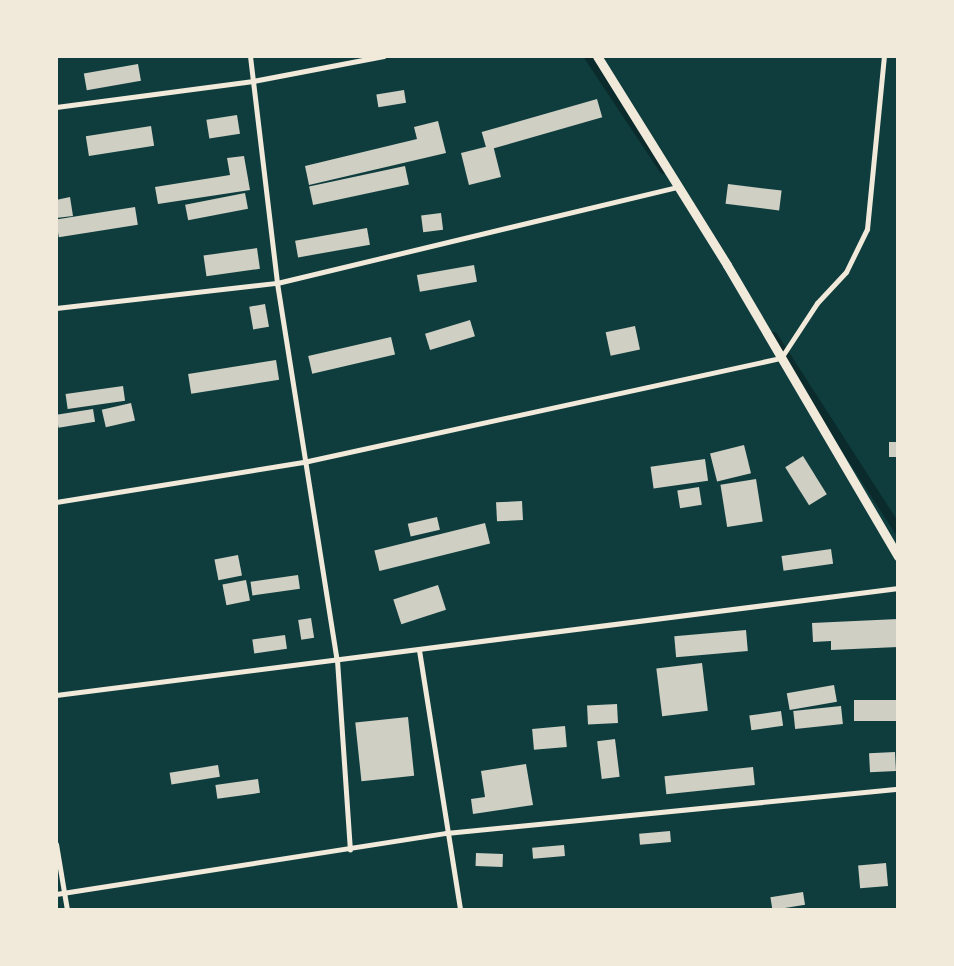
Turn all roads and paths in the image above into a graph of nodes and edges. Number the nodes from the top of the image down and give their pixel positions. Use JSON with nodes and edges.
{"nodes":[{"id":1,"x":250,"y":56,"type":"edge"},
{"id":2,"x":384,"y":56,"type":"edge"},
{"id":3,"x":598,"y":56,"type":"edge"},
{"id":4,"x":884,"y":56,"type":"edge"},
{"id":5,"x":253,"y":81,"type":"junction"},
{"id":6,"x":56,"y":108,"type":"edge"},
{"id":7,"x":678,"y":186,"type":"junction"},
{"id":8,"x":277,"y":283,"type":"junction"},
{"id":9,"x":56,"y":308,"type":"edge"},
{"id":10,"x":781,"y":358,"type":"junction"},
{"id":11,"x":308,"y":461,"type":"junction"},
{"id":12,"x":56,"y":502,"type":"edge"},
{"id":13,"x":898,"y":556,"type":"edge"},
{"id":14,"x":898,"y":588,"type":"edge"},
{"id":15,"x":419,"y":650,"type":"junction"},
{"id":16,"x":336,"y":660,"type":"junction"},
{"id":17,"x":56,"y":694,"type":"edge"},
{"id":18,"x":898,"y":789,"type":"edge"},
{"id":19,"x":446,"y":833,"type":"junction"},
{"id":20,"x":56,"y":844,"type":"edge"},
{"id":21,"x":350,"y":850,"type":"junction"},
{"id":22,"x":65,"y":893,"type":"junction"},
{"id":23,"x":56,"y":894,"type":"edge"},
{"id":24,"x":67,"y":910,"type":"edge"},
{"id":25,"x":460,"y":910,"type":"edge"}],
"edges":[{"from":1,"to":5,"type":"street"},
{"from":2,"to":5,"type":"street"},
{"from":3,"to":7,"type":"street"},
{"from":4,"to":10,"type":"street"},
{"from":5,"to":6,"type":"street"},
{"from":5,"to":8,"type":"street"},
{"from":7,"to":8,"type":"street"},
{"from":7,"to":10,"type":"street"},
{"from":8,"to":9,"type":"street"},
{"from":8,"to":11,"type":"street"},
{"from":10,"to":11,"type":"street"},
{"from":10,"to":13,"type":"street"},
{"from":11,"to":12,"type":"street"},
{"from":11,"to":16,"type":"street"},
{"from":14,"to":15,"type":"street"},
{"from":15,"to":16,"type":"street"},
{"from":15,"to":19,"type":"street"},
{"from":16,"to":17,"type":"street"},
{"from":16,"to":21,"type":"street"},
{"from":18,"to":19,"type":"street"},
{"from":19,"to":21,"type":"street"},
{"from":19,"to":25,"type":"street"},
{"from":20,"to":22,"type":"street"},
{"from":21,"to":22,"type":"street"},
{"from":22,"to":23,"type":"street"},
{"from":22,"to":24,"type":"street"}]}
